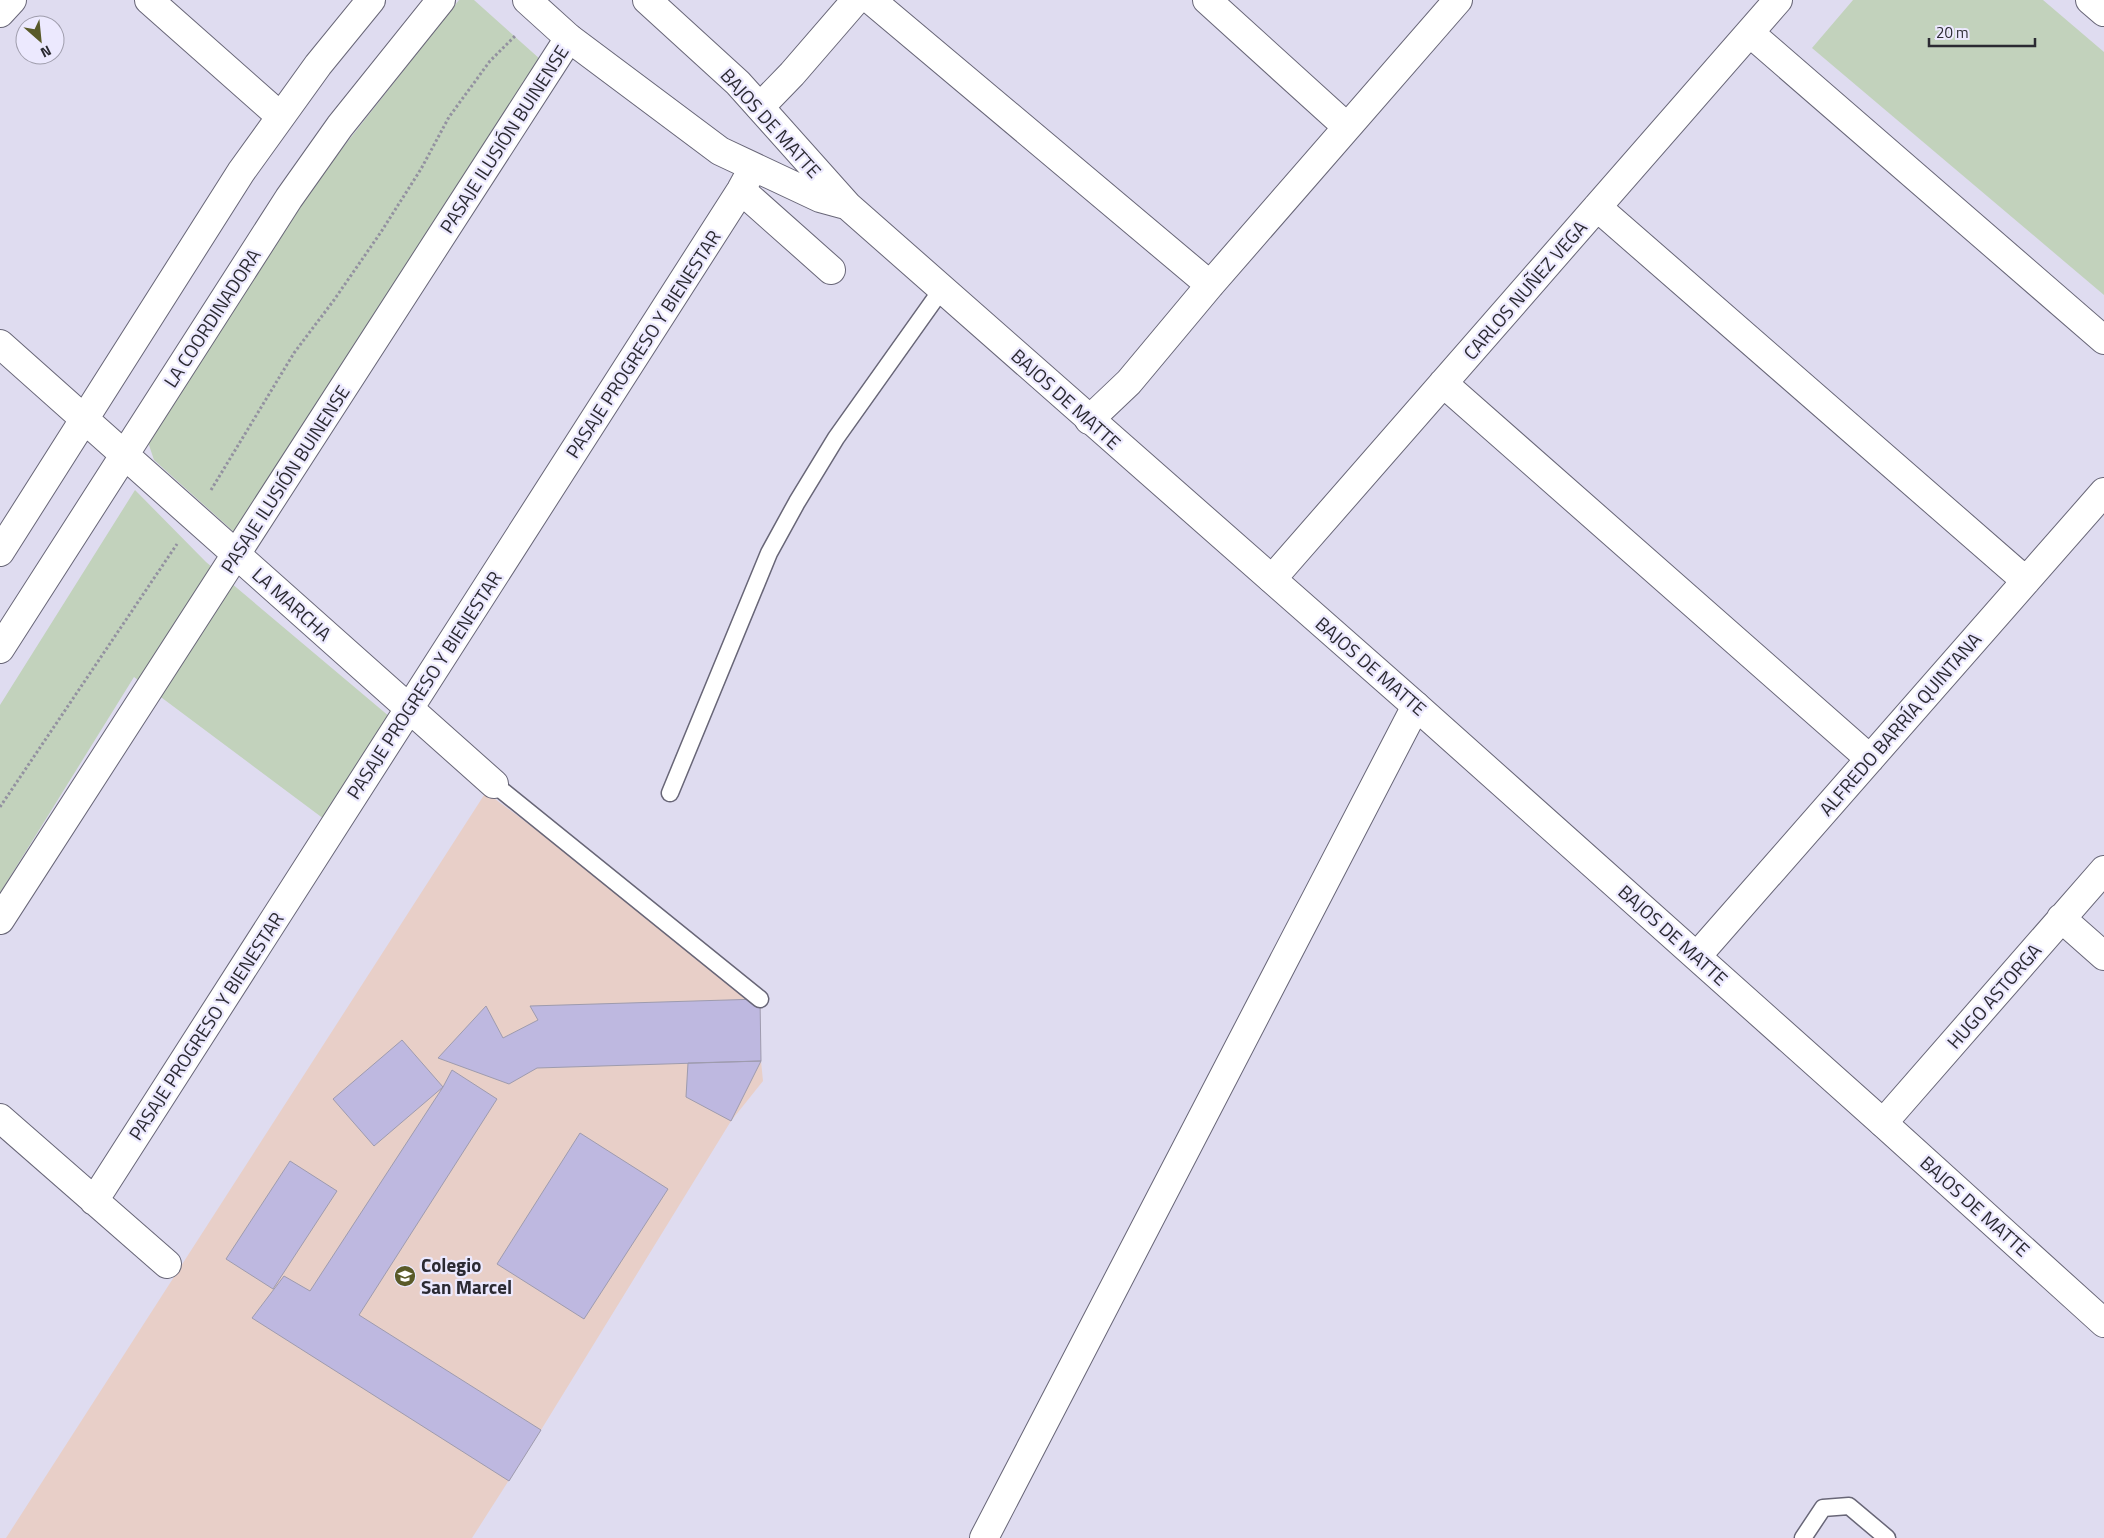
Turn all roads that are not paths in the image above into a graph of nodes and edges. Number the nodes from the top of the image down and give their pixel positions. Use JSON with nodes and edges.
{"nodes":[{"id":1,"x":12,"y":0,"type":"edge"},
{"id":2,"x":149,"y":0,"type":"edge"},
{"id":3,"x":371,"y":0,"type":"edge"},
{"id":4,"x":441,"y":0,"type":"edge"},
{"id":5,"x":527,"y":0,"type":"edge"},
{"id":6,"x":648,"y":0,"type":"edge"},
{"id":7,"x":856,"y":0,"type":"edge"},
{"id":8,"x":871,"y":0,"type":"edge"},
{"id":9,"x":1207,"y":0,"type":"edge"},
{"id":10,"x":1458,"y":0,"type":"edge"},
{"id":11,"x":1778,"y":0,"type":"edge"},
{"id":12,"x":2090,"y":0,"type":"edge"},
{"id":13,"x":2104,"y":12,"type":"edge"},
{"id":14,"x":0,"y":14,"type":"edge"},
{"id":15,"x":1750,"y":33,"type":"junction"},
{"id":16,"x":569,"y":38,"type":"junction"},
{"id":17,"x":760,"y":107,"type":"junction"},
{"id":18,"x":280,"y":116,"type":"junction"},
{"id":19,"x":1347,"y":126,"type":"junction"},
{"id":20,"x":747,"y":179,"type":"junction"},
{"id":21,"x":848,"y":206,"type":"junction"},
{"id":22,"x":1597,"y":208,"type":"junction"},
{"id":23,"x":831,"y":270,"type":"dead end"},
{"id":24,"x":1210,"y":285,"type":"junction"},
{"id":25,"x":942,"y":289,"type":"junction"},
{"id":26,"x":2104,"y":340,"type":"edge"},
{"id":27,"x":0,"y":344,"type":"edge"},
{"id":28,"x":1444,"y":383,"type":"junction"},
{"id":29,"x":85,"y":420,"type":"junction"},
{"id":30,"x":1089,"y":420,"type":"junction"},
{"id":31,"x":124,"y":455,"type":"junction"},
{"id":32,"x":2104,"y":492,"type":"edge"},
{"id":33,"x":0,"y":552,"type":"edge"},
{"id":34,"x":237,"y":555,"type":"junction"},
{"id":35,"x":1272,"y":579,"type":"junction"},
{"id":36,"x":2026,"y":581,"type":"junction"},
{"id":37,"x":0,"y":649,"type":"edge"},
{"id":38,"x":1416,"y":706,"type":"junction"},
{"id":39,"x":409,"y":708,"type":"junction"},
{"id":40,"x":1870,"y":759,"type":"junction"},
{"id":41,"x":494,"y":784,"type":"joint"},
{"id":42,"x":670,"y":793,"type":"dead end"},
{"id":43,"x":2104,"y":870,"type":"edge"},
{"id":44,"x":2062,"y":918,"type":"junction"},
{"id":45,"x":0,"y":920,"type":"edge"},
{"id":46,"x":1697,"y":956,"type":"junction"},
{"id":47,"x":2104,"y":956,"type":"edge"},
{"id":48,"x":760,"y":999,"type":"dead end"},
{"id":49,"x":0,"y":1118,"type":"edge"},
{"id":50,"x":1883,"y":1122,"type":"junction"},
{"id":51,"x":94,"y":1200,"type":"junction"},
{"id":52,"x":167,"y":1264,"type":"dead end"},
{"id":53,"x":2104,"y":1324,"type":"edge"},
{"id":54,"x":984,"y":1538,"type":"edge"},
{"id":55,"x":1803,"y":1538,"type":"edge"},
{"id":56,"x":1887,"y":1538,"type":"edge"}],
"edges":[{"from":1,"to":14,"type":"street"},
{"from":2,"to":18,"type":"street"},
{"from":3,"to":18,"type":"street"},
{"from":4,"to":31,"type":"street","name":"LA COORDINADORA"},
{"from":5,"to":16,"type":"street"},
{"from":6,"to":17,"type":"street","name":"BAJOS DE MATTE"},
{"from":7,"to":17,"type":"street"},
{"from":8,"to":24,"type":"street"},
{"from":9,"to":19,"type":"street"},
{"from":10,"to":19,"type":"street"},
{"from":11,"to":15,"type":"street","name":"CARLOS NUÑEZ VEGA"},
{"from":12,"to":13,"type":"street"},
{"from":15,"to":22,"type":"street","name":"CARLOS NUÑEZ VEGA"},
{"from":15,"to":26,"type":"street"},
{"from":16,"to":20,"type":"street"},
{"from":16,"to":34,"type":"street","name":"PASAJE ILUSIÓN BUINENSE"},
{"from":17,"to":21,"type":"street","name":"BAJOS DE MATTE"},
{"from":18,"to":29,"type":"street"},
{"from":19,"to":24,"type":"street"},
{"from":20,"to":21,"type":"street"},
{"from":20,"to":23,"type":"street"},
{"from":20,"to":39,"type":"street","name":"PASAJE PROGRESO Y BIENESTAR"},
{"from":21,"to":25,"type":"street","name":"BAJOS DE MATTE"},
{"from":22,"to":28,"type":"street","name":"CARLOS NUÑEZ VEGA"},
{"from":22,"to":36,"type":"street"},
{"from":24,"to":30,"type":"street"},
{"from":25,"to":30,"type":"street","name":"BAJOS DE MATTE"},
{"from":25,"to":42,"type":"lane"},
{"from":27,"to":29,"type":"street","name":"LA MARCHA"},
{"from":28,"to":35,"type":"street","name":"CARLOS NUÑEZ VEGA"},
{"from":28,"to":40,"type":"street"},
{"from":29,"to":31,"type":"street","name":"LA MARCHA"},
{"from":29,"to":33,"type":"street"},
{"from":30,"to":35,"type":"street","name":"BAJOS DE MATTE"},
{"from":31,"to":34,"type":"street","name":"LA MARCHA"},
{"from":31,"to":37,"type":"street","name":"LA COORDINADORA"},
{"from":32,"to":36,"type":"street","name":"ALFREDO BARRÍA QUINTANA"},
{"from":34,"to":39,"type":"street","name":"LA MARCHA"},
{"from":34,"to":45,"type":"street","name":"PASAJE ILUSIÓN BUINENSE"},
{"from":35,"to":38,"type":"street","name":"BAJOS DE MATTE"},
{"from":36,"to":40,"type":"street","name":"ALFREDO BARRÍA QUINTANA"},
{"from":38,"to":46,"type":"street","name":"BAJOS DE MATTE"},
{"from":38,"to":54,"type":"street"},
{"from":39,"to":41,"type":"street","name":"LA MARCHA"},
{"from":39,"to":51,"type":"street","name":"PASAJE PROGRESO Y BIENESTAR"},
{"from":40,"to":46,"type":"street","name":"ALFREDO BARRÍA QUINTANA"},
{"from":41,"to":48,"type":"lane"},
{"from":43,"to":44,"type":"street","name":"HUGO ASTORGA"},
{"from":44,"to":47,"type":"street"},
{"from":44,"to":50,"type":"street","name":"HUGO ASTORGA"},
{"from":46,"to":50,"type":"street","name":"BAJOS DE MATTE"},
{"from":49,"to":51,"type":"street"},
{"from":50,"to":53,"type":"street","name":"BAJOS DE MATTE"},
{"from":51,"to":52,"type":"street"},
{"from":55,"to":56,"type":"lane"}]}
